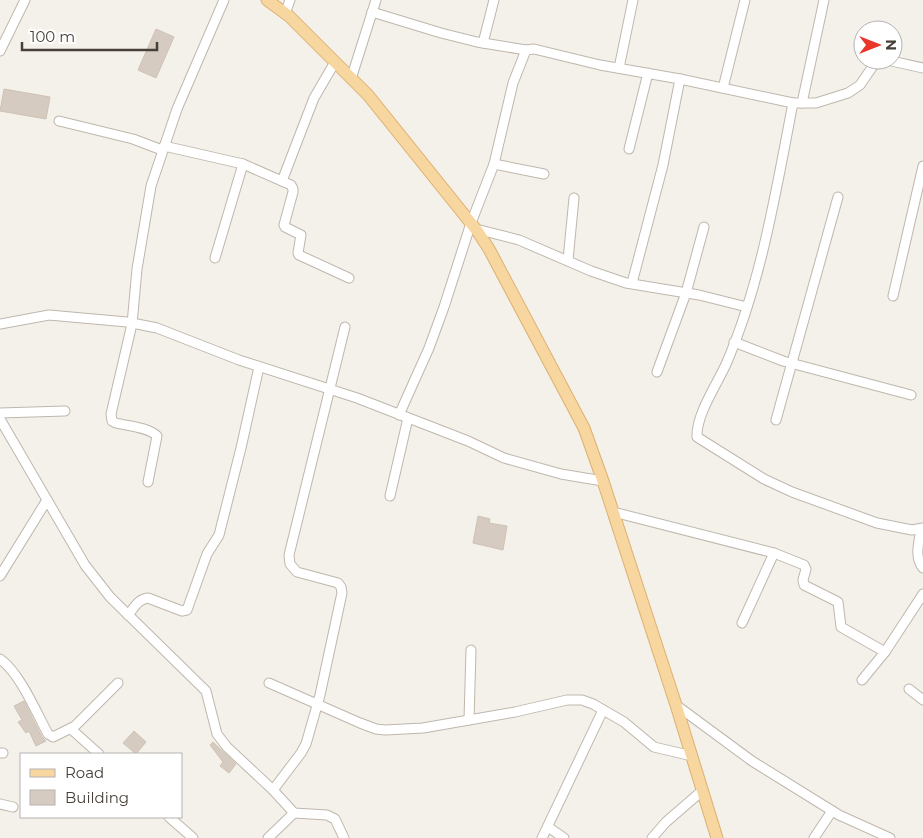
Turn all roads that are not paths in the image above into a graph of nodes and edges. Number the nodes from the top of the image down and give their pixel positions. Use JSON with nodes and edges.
{"nodes":[{"id":1,"x":26,"y":0,"type":"edge"},
{"id":2,"x":224,"y":0,"type":"edge"},
{"id":3,"x":267,"y":0,"type":"edge"},
{"id":4,"x":290,"y":0,"type":"edge"},
{"id":5,"x":376,"y":0,"type":"edge"},
{"id":6,"x":494,"y":0,"type":"edge"},
{"id":7,"x":633,"y":0,"type":"edge"},
{"id":8,"x":745,"y":0,"type":"edge"},
{"id":9,"x":824,"y":0,"type":"edge"},
{"id":10,"x":372,"y":12,"type":"junction"},
{"id":11,"x":285,"y":14,"type":"junction"},
{"id":12,"x":482,"y":43,"type":"junction"},
{"id":13,"x":526,"y":50,"type":"junction"},
{"id":14,"x":0,"y":51,"type":"edge"},
{"id":15,"x":335,"y":62,"type":"junction"},
{"id":16,"x":903,"y":64,"type":"edge"},
{"id":17,"x":619,"y":68,"type":"junction"},
{"id":18,"x":923,"y":68,"type":"edge"},
{"id":19,"x":870,"y":70,"type":"edge"},
{"id":20,"x":648,"y":73,"type":"junction"},
{"id":21,"x":352,"y":79,"type":"junction"},
{"id":22,"x":680,"y":79,"type":"junction"},
{"id":23,"x":723,"y":88,"type":"junction"},
{"id":24,"x":798,"y":103,"type":"junction"},
{"id":25,"x":58,"y":121,"type":"dead end"},
{"id":26,"x":163,"y":148,"type":"junction"},
{"id":27,"x":628,"y":149,"type":"dead end"},
{"id":28,"x":243,"y":164,"type":"junction"},
{"id":29,"x":494,"y":164,"type":"junction"},
{"id":30,"x":923,"y":166,"type":"edge"},
{"id":31,"x":544,"y":174,"type":"dead end"},
{"id":32,"x":282,"y":181,"type":"junction"},
{"id":33,"x":838,"y":197,"type":"dead end"},
{"id":34,"x":574,"y":198,"type":"dead end"},
{"id":35,"x":918,"y":205,"type":"edge"},
{"id":36,"x":473,"y":226,"type":"junction"},
{"id":37,"x":704,"y":226,"type":"dead end"},
{"id":38,"x":215,"y":258,"type":"dead end"},
{"id":39,"x":568,"y":260,"type":"junction"},
{"id":40,"x":349,"y":278,"type":"dead end"},
{"id":41,"x":632,"y":283,"type":"junction"},
{"id":42,"x":686,"y":292,"type":"junction"},
{"id":43,"x":893,"y":296,"type":"dead end"},
{"id":44,"x":746,"y":307,"type":"junction"},
{"id":45,"x":0,"y":324,"type":"edge"},
{"id":46,"x":132,"y":324,"type":"junction"},
{"id":47,"x":345,"y":327,"type":"dead end"},
{"id":48,"x":734,"y":342,"type":"junction"},
{"id":49,"x":792,"y":364,"type":"junction"},
{"id":50,"x":259,"y":367,"type":"junction"},
{"id":51,"x":657,"y":372,"type":"dead end"},
{"id":52,"x":329,"y":389,"type":"junction"},
{"id":53,"x":911,"y":395,"type":"dead end"},
{"id":54,"x":65,"y":411,"type":"dead end"},
{"id":55,"x":0,"y":413,"type":"edge"},
{"id":56,"x":403,"y":417,"type":"junction"},
{"id":57,"x":0,"y":418,"type":"edge"},
{"id":58,"x":776,"y":420,"type":"dead end"},
{"id":59,"x":603,"y":481,"type":"junction"},
{"id":60,"x":148,"y":482,"type":"dead end"},
{"id":61,"x":390,"y":496,"type":"dead end"},
{"id":62,"x":47,"y":500,"type":"junction"},
{"id":63,"x":614,"y":512,"type":"junction"},
{"id":64,"x":922,"y":528,"type":"edge"},
{"id":65,"x":774,"y":553,"type":"junction"},
{"id":66,"x":923,"y":568,"type":"edge"},
{"id":67,"x":0,"y":576,"type":"edge"},
{"id":68,"x":923,"y":594,"type":"edge"},
{"id":69,"x":128,"y":616,"type":"junction"},
{"id":70,"x":742,"y":623,"type":"dead end"},
{"id":71,"x":471,"y":650,"type":"dead end"},
{"id":72,"x":885,"y":652,"type":"junction"},
{"id":73,"x":0,"y":659,"type":"edge"},
{"id":74,"x":862,"y":680,"type":"dead end"},
{"id":75,"x":118,"y":683,"type":"dead end"},
{"id":76,"x":269,"y":683,"type":"dead end"},
{"id":77,"x":909,"y":689,"type":"dead end"},
{"id":78,"x":923,"y":700,"type":"edge"},
{"id":79,"x":318,"y":703,"type":"junction"},
{"id":80,"x":676,"y":705,"type":"junction"},
{"id":81,"x":603,"y":710,"type":"junction"},
{"id":82,"x":469,"y":720,"type":"junction"},
{"id":83,"x":71,"y":729,"type":"junction"},
{"id":84,"x":98,"y":753,"type":"edge"},
{"id":85,"x":692,"y":756,"type":"junction"},
{"id":86,"x":273,"y":790,"type":"junction"},
{"id":87,"x":702,"y":790,"type":"junction"},
{"id":88,"x":0,"y":804,"type":"edge"},
{"id":89,"x":13,"y":807,"type":"dead end"},
{"id":90,"x":832,"y":811,"type":"junction"},
{"id":91,"x":294,"y":813,"type":"junction"},
{"id":92,"x":171,"y":818,"type":"edge"},
{"id":93,"x":548,"y":827,"type":"junction"},
{"id":94,"x":193,"y":838,"type":"edge"},
{"id":95,"x":268,"y":838,"type":"edge"},
{"id":96,"x":344,"y":838,"type":"edge"},
{"id":97,"x":542,"y":838,"type":"edge"},
{"id":98,"x":564,"y":838,"type":"edge"},
{"id":99,"x":652,"y":838,"type":"edge"},
{"id":100,"x":717,"y":838,"type":"edge"},
{"id":101,"x":814,"y":838,"type":"edge"},
{"id":102,"x":890,"y":838,"type":"edge"}],
"edges":[{"from":1,"to":14,"type":"street"},
{"from":2,"to":26,"type":"street"},
{"from":3,"to":11,"type":"main road"},
{"from":4,"to":11,"type":"street"},
{"from":5,"to":10,"type":"street"},
{"from":6,"to":12,"type":"street"},
{"from":7,"to":17,"type":"street"},
{"from":8,"to":23,"type":"street"},
{"from":9,"to":24,"type":"street"},
{"from":10,"to":12,"type":"street"},
{"from":10,"to":21,"type":"street"},
{"from":11,"to":15,"type":"main road"},
{"from":12,"to":13,"type":"street"},
{"from":13,"to":17,"type":"street"},
{"from":13,"to":29,"type":"street"},
{"from":15,"to":21,"type":"main road"},
{"from":15,"to":32,"type":"street"},
{"from":16,"to":18,"type":"street"},
{"from":17,"to":20,"type":"street"},
{"from":19,"to":24,"type":"street"},
{"from":20,"to":22,"type":"street"},
{"from":20,"to":27,"type":"street"},
{"from":21,"to":36,"type":"main road"},
{"from":22,"to":23,"type":"street"},
{"from":22,"to":41,"type":"street"},
{"from":23,"to":24,"type":"street"},
{"from":24,"to":44,"type":"street"},
{"from":25,"to":26,"type":"street"},
{"from":26,"to":28,"type":"street"},
{"from":26,"to":46,"type":"street"},
{"from":28,"to":32,"type":"street"},
{"from":28,"to":38,"type":"street"},
{"from":29,"to":31,"type":"street"},
{"from":29,"to":36,"type":"street"},
{"from":30,"to":35,"type":"street"},
{"from":32,"to":40,"type":"street"},
{"from":33,"to":49,"type":"street"},
{"from":34,"to":39,"type":"street"},
{"from":35,"to":43,"type":"street"},
{"from":36,"to":39,"type":"street"},
{"from":36,"to":56,"type":"street"},
{"from":36,"to":59,"type":"main road"},
{"from":37,"to":42,"type":"street"},
{"from":39,"to":41,"type":"street"},
{"from":41,"to":42,"type":"street"},
{"from":42,"to":44,"type":"street"},
{"from":42,"to":51,"type":"street"},
{"from":44,"to":48,"type":"street"},
{"from":45,"to":46,"type":"street"},
{"from":46,"to":50,"type":"street"},
{"from":46,"to":60,"type":"street"},
{"from":47,"to":52,"type":"street"},
{"from":48,"to":49,"type":"street"},
{"from":48,"to":64,"type":"street"},
{"from":49,"to":53,"type":"street"},
{"from":49,"to":58,"type":"street"},
{"from":50,"to":52,"type":"street"},
{"from":50,"to":69,"type":"street"},
{"from":52,"to":56,"type":"street"},
{"from":52,"to":79,"type":"street"},
{"from":54,"to":55,"type":"street"},
{"from":56,"to":59,"type":"street"},
{"from":56,"to":61,"type":"street"},
{"from":57,"to":62,"type":"street"},
{"from":59,"to":63,"type":"main road"},
{"from":62,"to":67,"type":"street"},
{"from":62,"to":69,"type":"street"},
{"from":63,"to":65,"type":"street"},
{"from":63,"to":80,"type":"main road"},
{"from":64,"to":66,"type":"street"},
{"from":65,"to":70,"type":"street"},
{"from":65,"to":72,"type":"street"},
{"from":68,"to":72,"type":"street"},
{"from":69,"to":86,"type":"street"},
{"from":71,"to":82,"type":"street"},
{"from":72,"to":74,"type":"street"},
{"from":73,"to":83,"type":"street"},
{"from":75,"to":83,"type":"street"},
{"from":76,"to":79,"type":"street"},
{"from":77,"to":78,"type":"street"},
{"from":79,"to":82,"type":"street"},
{"from":79,"to":86,"type":"street"},
{"from":80,"to":85,"type":"main road"},
{"from":80,"to":90,"type":"street"},
{"from":81,"to":82,"type":"street"},
{"from":81,"to":85,"type":"street"},
{"from":81,"to":93,"type":"street"},
{"from":83,"to":84,"type":"street"},
{"from":85,"to":87,"type":"main road"},
{"from":86,"to":91,"type":"street"},
{"from":87,"to":99,"type":"street"},
{"from":87,"to":100,"type":"main road"},
{"from":88,"to":89,"type":"street"},
{"from":90,"to":101,"type":"street"},
{"from":90,"to":102,"type":"street"},
{"from":91,"to":95,"type":"street"},
{"from":91,"to":96,"type":"street"},
{"from":92,"to":94,"type":"street"},
{"from":93,"to":97,"type":"street"},
{"from":93,"to":98,"type":"street"}]}
